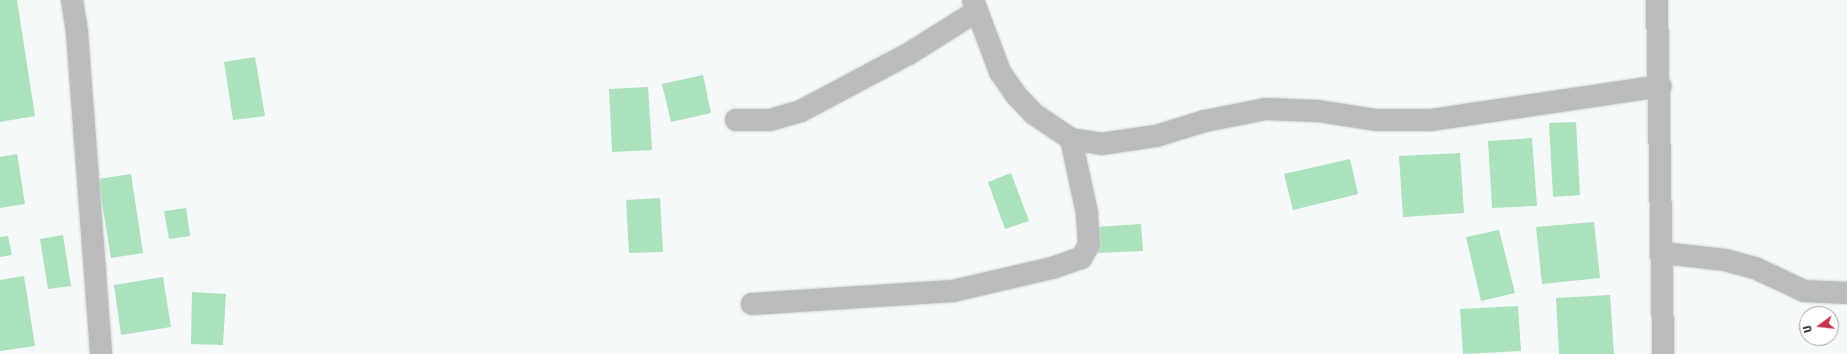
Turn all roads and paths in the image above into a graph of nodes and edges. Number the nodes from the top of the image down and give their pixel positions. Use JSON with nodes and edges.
{"nodes":[{"id":1,"x":72,"y":0,"type":"edge"},
{"id":2,"x":1658,"y":0,"type":"edge"},
{"id":3,"x":975,"y":6,"type":"edge"},
{"id":4,"x":1661,"y":86,"type":"junction"},
{"id":5,"x":736,"y":120,"type":"dead end"},
{"id":6,"x":1071,"y":139,"type":"junction"},
{"id":7,"x":1663,"y":253,"type":"junction"},
{"id":8,"x":1847,"y":293,"type":"edge"},
{"id":9,"x":752,"y":304,"type":"dead end"},
{"id":10,"x":101,"y":354,"type":"edge"},
{"id":11,"x":1663,"y":354,"type":"edge"}],
"edges":[{"from":1,"to":10,"type":"street"},
{"from":2,"to":4,"type":"street"},
{"from":3,"to":5,"type":"street"},
{"from":3,"to":6,"type":"street"},
{"from":4,"to":6,"type":"street"},
{"from":4,"to":7,"type":"street"},
{"from":6,"to":9,"type":"street"},
{"from":7,"to":8,"type":"street"},
{"from":7,"to":11,"type":"street"}]}
